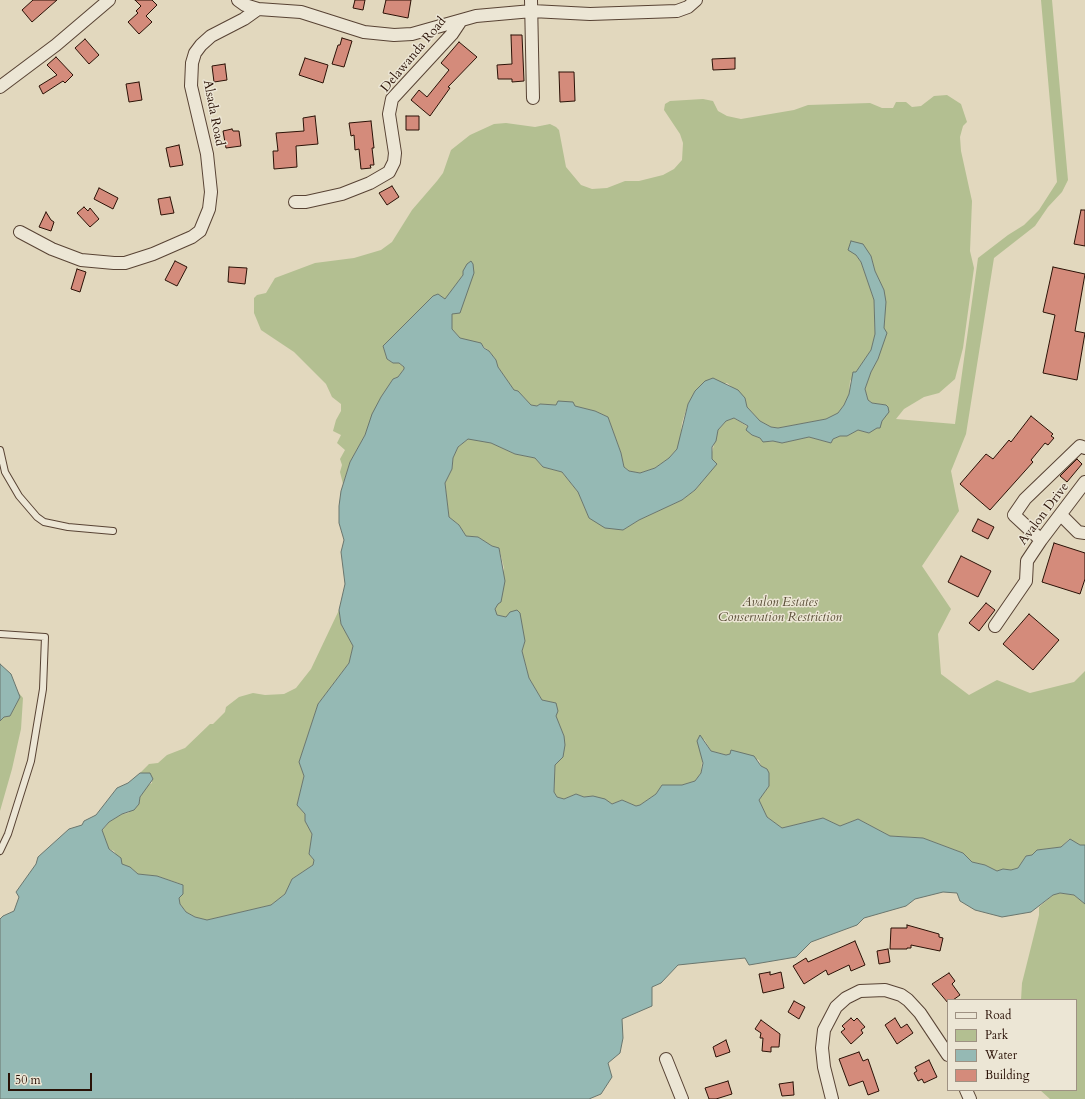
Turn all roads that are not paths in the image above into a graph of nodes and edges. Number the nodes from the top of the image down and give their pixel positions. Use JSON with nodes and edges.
{"nodes":[{"id":1,"x":109,"y":0,"type":"edge"},
{"id":2,"x":238,"y":0,"type":"edge"},
{"id":3,"x":696,"y":0,"type":"edge"},
{"id":4,"x":532,"y":5,"type":"edge"},
{"id":5,"x":258,"y":9,"type":"junction"},
{"id":6,"x":460,"y":22,"type":"junction"},
{"id":7,"x":0,"y":87,"type":"edge"},
{"id":8,"x":533,"y":98,"type":"dead end"},
{"id":9,"x":295,"y":202,"type":"dead end"},
{"id":10,"x":20,"y":232,"type":"dead end"},
{"id":11,"x":1085,"y":448,"type":"edge"},
{"id":12,"x":0,"y":450,"type":"edge"},
{"id":13,"x":1085,"y":482,"type":"edge"},
{"id":14,"x":1060,"y":515,"type":"junction"},
{"id":15,"x":113,"y":531,"type":"dead end"},
{"id":16,"x":1085,"y":534,"type":"edge"},
{"id":17,"x":1041,"y":540,"type":"junction"},
{"id":18,"x":995,"y":626,"type":"dead end"},
{"id":19,"x":0,"y":634,"type":"edge"},
{"id":20,"x":0,"y":852,"type":"edge"},
{"id":21,"x":947,"y":1054,"type":"edge"},
{"id":22,"x":666,"y":1059,"type":"dead end"},
{"id":23,"x":682,"y":1099,"type":"edge"},
{"id":24,"x":832,"y":1099,"type":"edge"}],
"edges":[{"from":1,"to":7,"type":"street"},
{"from":2,"to":5,"type":"street"},
{"from":3,"to":4,"type":"street"},
{"from":4,"to":6,"type":"street"},
{"from":4,"to":8,"type":"street"},
{"from":5,"to":6,"type":"street"},
{"from":5,"to":10,"type":"street","name":"Alsada Road"},
{"from":6,"to":9,"type":"street","name":"Delawanda Road"},
{"from":11,"to":17,"type":"street"},
{"from":12,"to":15,"type":"lane"},
{"from":13,"to":14,"type":"street","name":"Avalon Drive"},
{"from":14,"to":16,"type":"street"},
{"from":14,"to":17,"type":"street","name":"Avalon Drive"},
{"from":17,"to":18,"type":"street","name":"Avalon Drive"},
{"from":19,"to":20,"type":"lane"},
{"from":21,"to":24,"type":"street"},
{"from":22,"to":23,"type":"street"}]}
